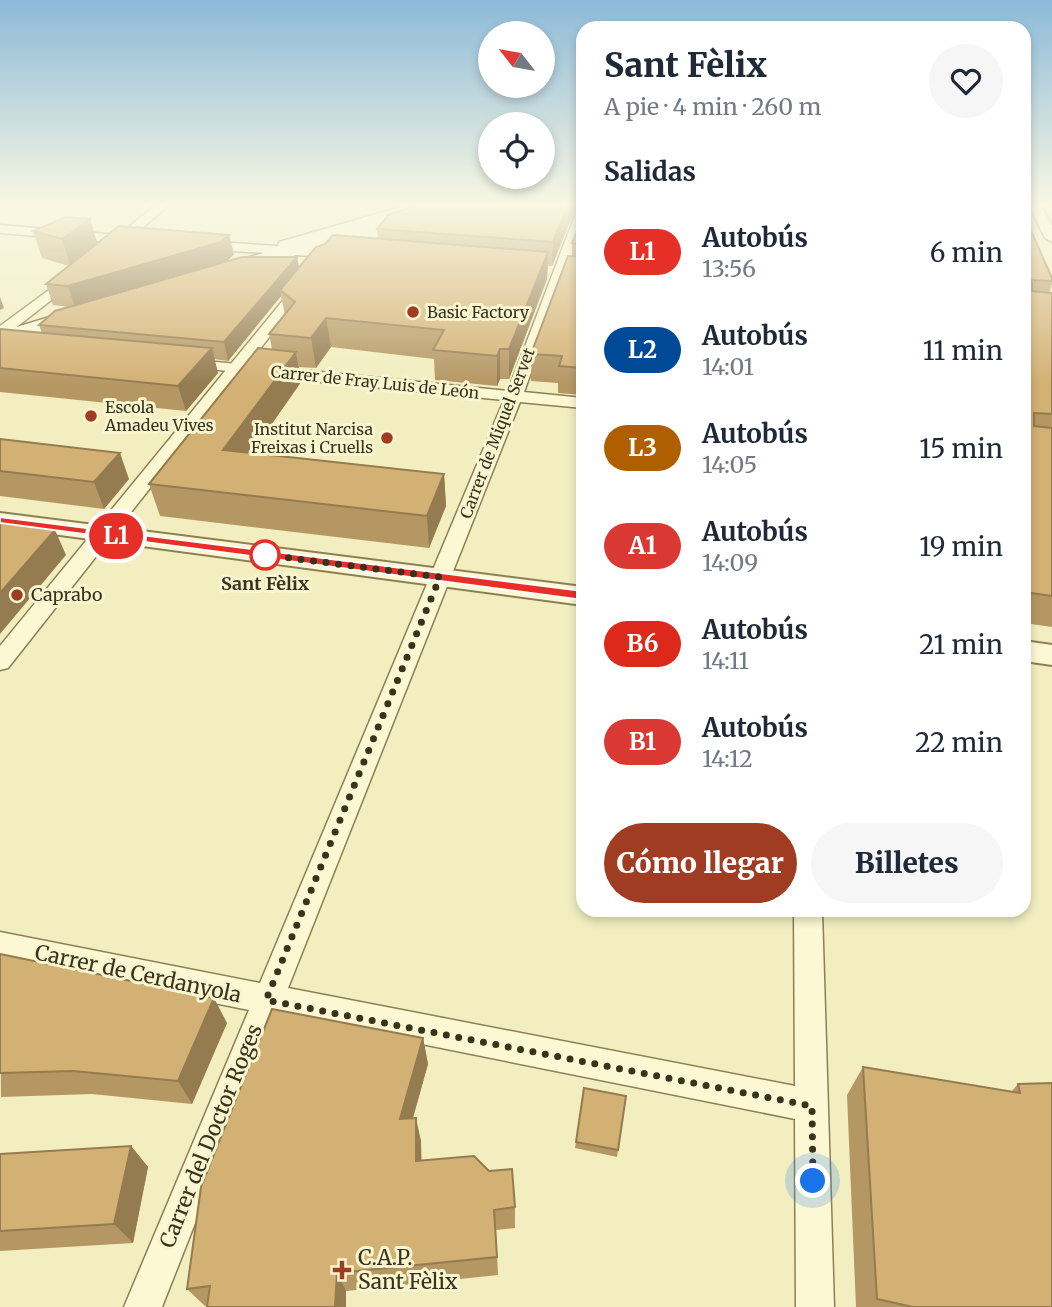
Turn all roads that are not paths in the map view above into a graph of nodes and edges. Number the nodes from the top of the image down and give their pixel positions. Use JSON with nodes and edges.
{"nodes":[{"id":1,"x":248,"y":264,"type":"edge"},
{"id":2,"x":318,"y":264,"type":"edge"},
{"id":3,"x":561,"y":264,"type":"edge"},
{"id":4,"x":81,"y":271,"type":"edge"},
{"id":5,"x":211,"y":275,"type":"edge"},
{"id":6,"x":95,"y":310,"type":"edge"},
{"id":7,"x":0,"y":333,"type":"edge"},
{"id":8,"x":0,"y":339,"type":"edge"},
{"id":9,"x":0,"y":346,"type":"edge"},
{"id":10,"x":23,"y":348,"type":"edge"},
{"id":11,"x":183,"y":363,"type":"edge"},
{"id":12,"x":237,"y":368,"type":"junction"},
{"id":13,"x":513,"y":396,"type":"junction"},
{"id":14,"x":576,"y":402,"type":"edge"},
{"id":15,"x":0,"y":520,"type":"edge"},
{"id":16,"x":103,"y":534,"type":"junction"},
{"id":17,"x":440,"y":577,"type":"junction"},
{"id":18,"x":576,"y":595,"type":"edge"},
{"id":19,"x":1031,"y":652,"type":"edge"},
{"id":20,"x":1052,"y":655,"type":"edge"},
{"id":21,"x":0,"y":662,"type":"edge"},
{"id":22,"x":808,"y":917,"type":"edge"},
{"id":23,"x":0,"y":946,"type":"edge"},
{"id":24,"x":266,"y":1000,"type":"junction"},
{"id":25,"x":812,"y":1106,"type":"junction"},
{"id":26,"x":143,"y":1307,"type":"edge"},
{"id":27,"x":815,"y":1307,"type":"edge"}],
"edges":[{"from":1,"to":5,"type":"main road"},
{"from":2,"to":12,"type":"street"},
{"from":3,"to":13,"type":"street","name":"Carrer de Miquel Servet"},
{"from":4,"to":7,"type":"street"},
{"from":6,"to":8,"type":"main road"},
{"from":9,"to":10,"type":"street"},
{"from":11,"to":12,"type":"street","name":"Carrer de Fray Luis de León"},
{"from":12,"to":13,"type":"street","name":"Carrer de Fray Luis de León"},
{"from":12,"to":16,"type":"street"},
{"from":13,"to":14,"type":"street","name":"Carrer de Fray Luis de León"},
{"from":13,"to":17,"type":"street","name":"Carrer de Miquel Servet"},
{"from":15,"to":16,"type":"street"},
{"from":16,"to":17,"type":"street"},
{"from":16,"to":21,"type":"street"},
{"from":17,"to":18,"type":"street"},
{"from":17,"to":24,"type":"street","name":"Carrer del Doctor Roges"},
{"from":19,"to":20,"type":"street"},
{"from":22,"to":25,"type":"street"},
{"from":23,"to":24,"type":"street","name":"Carrer de Cerdanyola"},
{"from":24,"to":25,"type":"street","name":"Carrer de Cerdanyola"},
{"from":24,"to":26,"type":"street","name":"Carrer del Doctor Roges"},
{"from":25,"to":27,"type":"street"}]}
